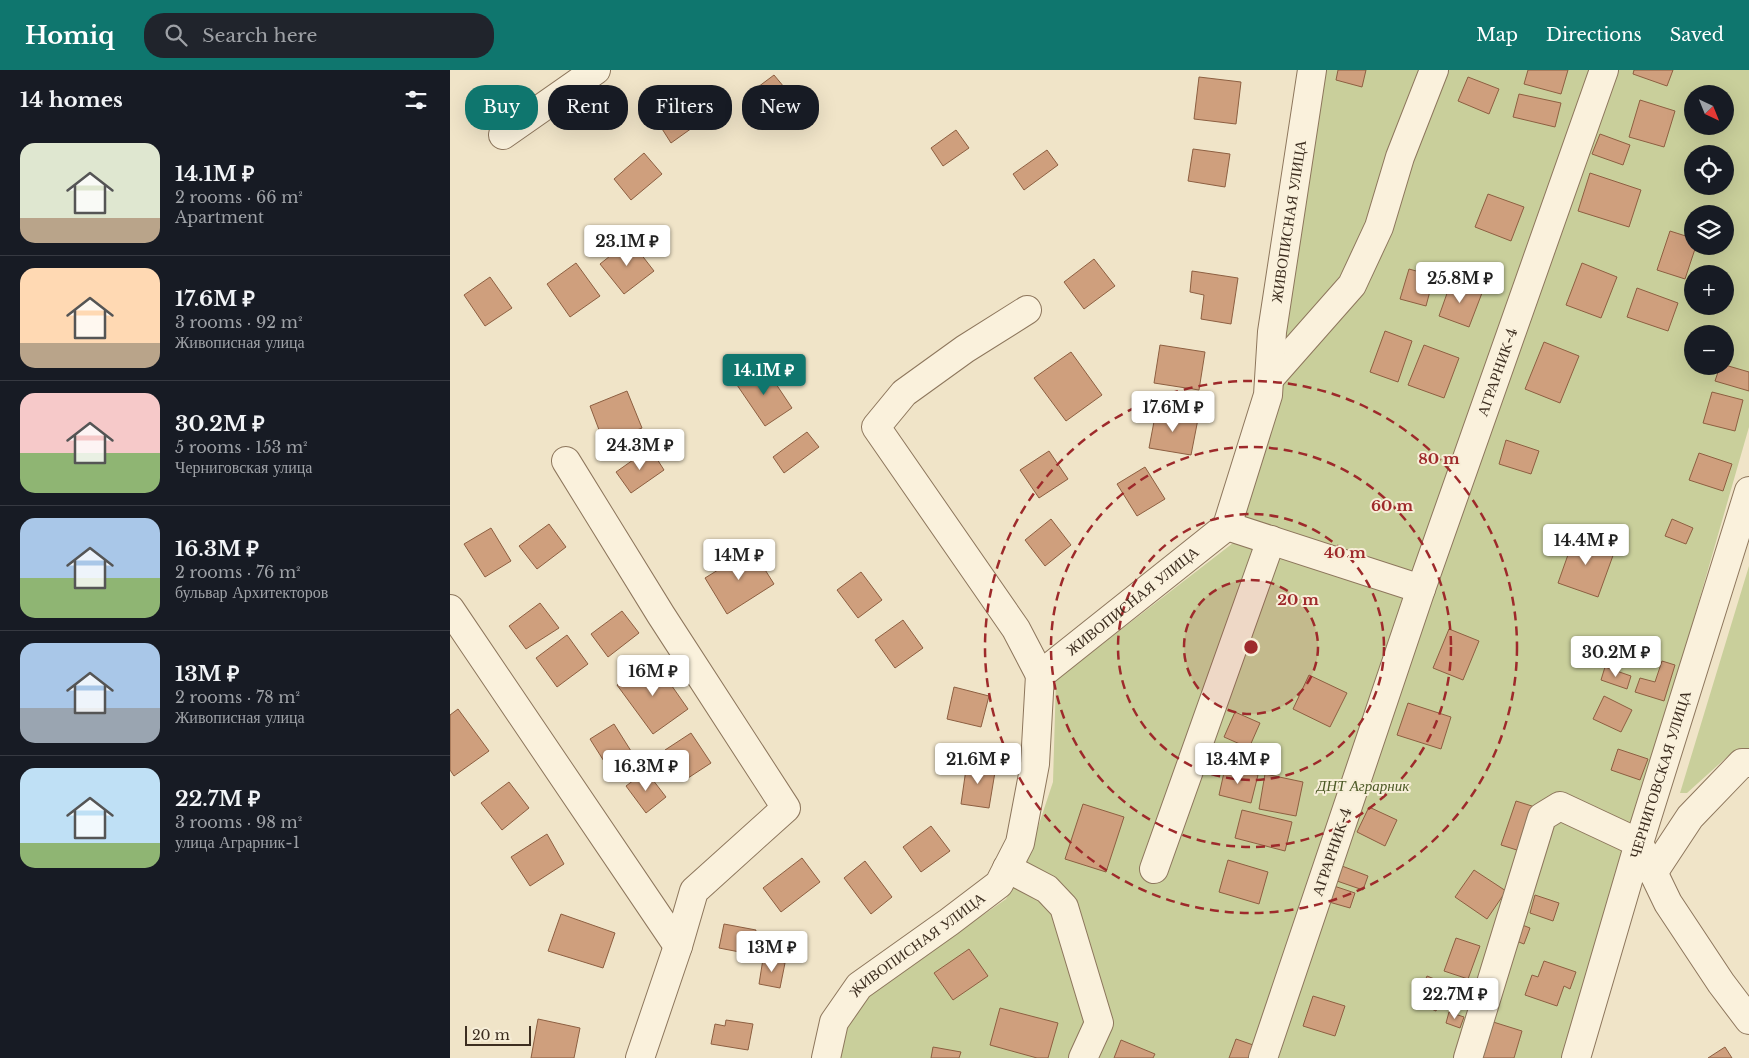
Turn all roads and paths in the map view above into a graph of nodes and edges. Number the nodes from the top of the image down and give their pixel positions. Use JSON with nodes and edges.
{"nodes":[{"id":1,"x":596,"y":70,"type":"edge"},
{"id":2,"x":1312,"y":70,"type":"edge"},
{"id":3,"x":1434,"y":70,"type":"edge"},
{"id":4,"x":1604,"y":70,"type":"edge"},
{"id":5,"x":503,"y":135,"type":"dead end"},
{"id":6,"x":1027,"y":310,"type":"dead end"},
{"id":7,"x":1270,"y":378,"type":"junction"},
{"id":8,"x":566,"y":460,"type":"dead end"},
{"id":9,"x":1749,"y":491,"type":"edge"},
{"id":10,"x":1227,"y":526,"type":"junction"},
{"id":11,"x":1271,"y":540,"type":"junction"},
{"id":12,"x":1421,"y":589,"type":"junction"},
{"id":13,"x":450,"y":609,"type":"edge"},
{"id":14,"x":1040,"y":676,"type":"junction"},
{"id":15,"x":1749,"y":763,"type":"edge"},
{"id":16,"x":1639,"y":842,"type":"junction"},
{"id":17,"x":1007,"y":868,"type":"junction"},
{"id":18,"x":1154,"y":869,"type":"dead end"},
{"id":19,"x":1654,"y":873,"type":"junction"},
{"id":20,"x":678,"y":946,"type":"junction"},
{"id":21,"x":1749,"y":1020,"type":"edge"},
{"id":22,"x":640,"y":1058,"type":"edge"},
{"id":23,"x":826,"y":1058,"type":"edge"},
{"id":24,"x":1083,"y":1058,"type":"edge"},
{"id":25,"x":1263,"y":1058,"type":"edge"},
{"id":26,"x":1468,"y":1058,"type":"edge"},
{"id":27,"x":1576,"y":1058,"type":"edge"}],
"edges":[{"from":1,"to":5,"type":"street"},
{"from":2,"to":7,"type":"street","name":"ЖИВОПИСНАЯ УЛИЦА"},
{"from":3,"to":7,"type":"street"},
{"from":4,"to":12,"type":"street","name":"АГРАРНИК-4"},
{"from":6,"to":14,"type":"street"},
{"from":7,"to":10,"type":"street","name":"ЖИВОПИСНАЯ УЛИЦА"},
{"from":8,"to":20,"type":"street"},
{"from":9,"to":16,"type":"street","name":"ЧЕРНИГОВСКАЯ УЛИЦА"},
{"from":10,"to":11,"type":"street"},
{"from":10,"to":14,"type":"street","name":"ЖИВОПИСНАЯ УЛИЦА"},
{"from":11,"to":12,"type":"street"},
{"from":11,"to":18,"type":"street"},
{"from":12,"to":25,"type":"street","name":"АГРАРНИК-4"},
{"from":13,"to":20,"type":"street"},
{"from":14,"to":17,"type":"street","name":"ЖИВОПИСНАЯ УЛИЦА"},
{"from":15,"to":19,"type":"street"},
{"from":16,"to":19,"type":"street"},
{"from":16,"to":26,"type":"street"},
{"from":16,"to":27,"type":"street","name":"ЧЕРНИГОВСКАЯ УЛИЦА"},
{"from":17,"to":23,"type":"street","name":"ЖИВОПИСНАЯ УЛИЦА"},
{"from":17,"to":24,"type":"street"},
{"from":19,"to":21,"type":"street"},
{"from":20,"to":22,"type":"street"}]}
